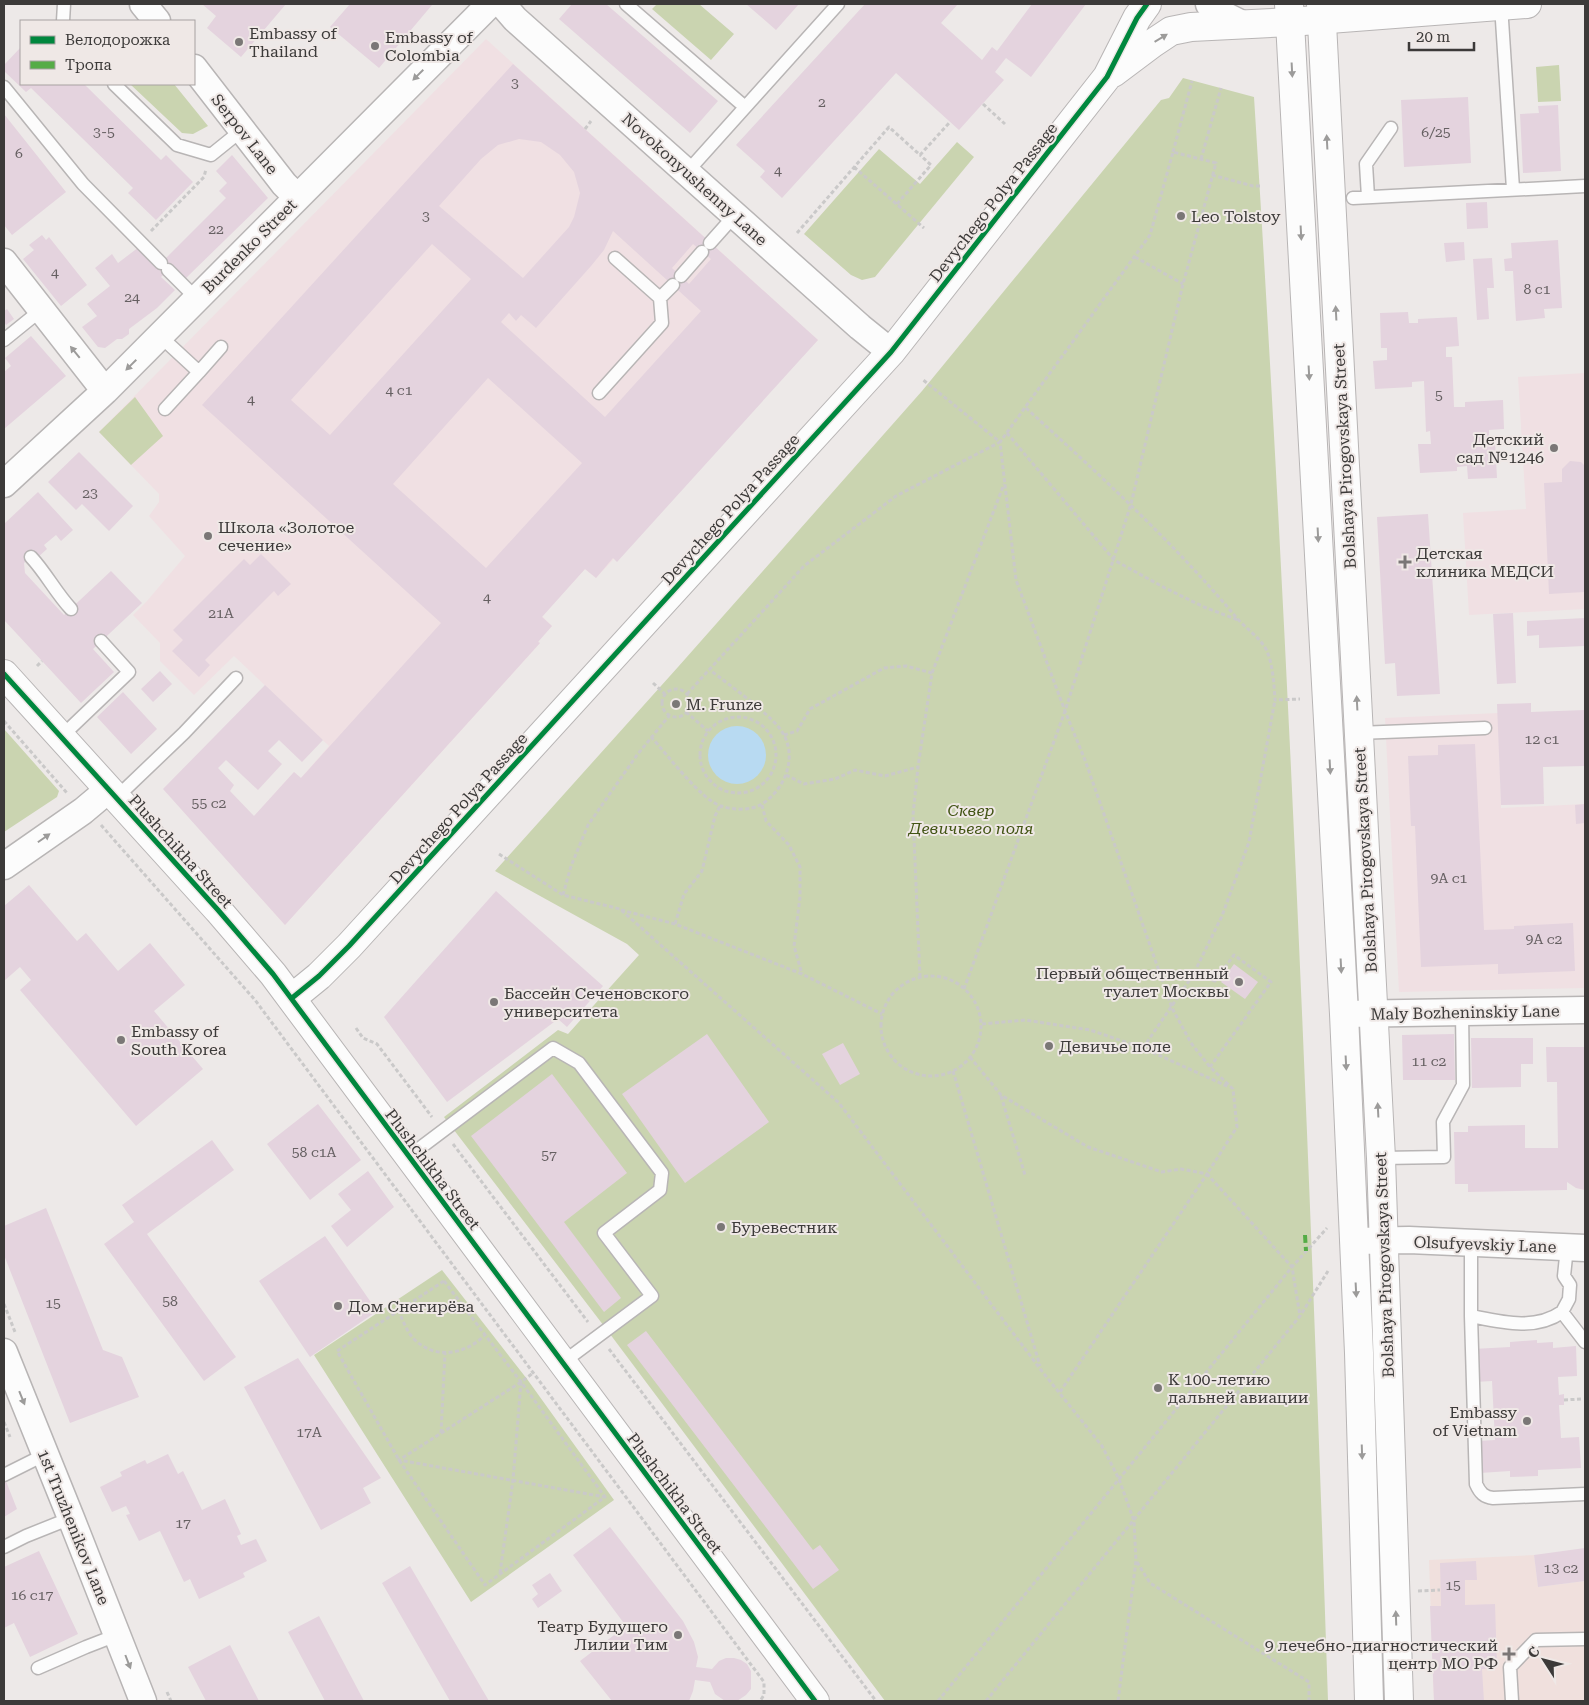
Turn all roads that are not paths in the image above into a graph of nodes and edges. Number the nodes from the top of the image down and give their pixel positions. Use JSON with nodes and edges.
{"nodes":[{"id":1,"x":64,"y":4,"type":"edge"},
{"id":2,"x":143,"y":4,"type":"edge"},
{"id":3,"x":490,"y":4,"type":"edge"},
{"id":4,"x":502,"y":4,"type":"edge"},
{"id":5,"x":626,"y":4,"type":"edge"},
{"id":6,"x":838,"y":4,"type":"edge"},
{"id":7,"x":1147,"y":4,"type":"edge"},
{"id":8,"x":1209,"y":4,"type":"edge"},
{"id":9,"x":1514,"y":5,"type":"edge"},
{"id":10,"x":1321,"y":12,"type":"edge"},
{"id":11,"x":1289,"y":13,"type":"edge"},
{"id":12,"x":63,"y":20,"type":"edge"},
{"id":13,"x":156,"y":20,"type":"edge"},
{"id":14,"x":1242,"y":24,"type":"junction"},
{"id":15,"x":195,"y":69,"type":"edge"},
{"id":16,"x":1108,"y":77,"type":"junction"},
{"id":17,"x":115,"y":85,"type":"edge"},
{"id":18,"x":4,"y":87,"type":"edge"},
{"id":19,"x":745,"y":107,"type":"junction"},
{"id":20,"x":1392,"y":128,"type":"dead end"},
{"id":21,"x":242,"y":130,"type":"junction"},
{"id":22,"x":687,"y":172,"type":"junction"},
{"id":23,"x":1585,"y":186,"type":"edge"},
{"id":24,"x":1513,"y":189,"type":"junction"},
{"id":25,"x":297,"y":197,"type":"junction"},
{"id":26,"x":1368,"y":197,"type":"junction"},
{"id":27,"x":1353,"y":198,"type":"dead end"},
{"id":28,"x":735,"y":215,"type":"junction"},
{"id":29,"x":615,"y":258,"type":"dead end"},
{"id":30,"x":4,"y":262,"type":"edge"},
{"id":31,"x":660,"y":298,"type":"junction"},
{"id":32,"x":196,"y":299,"type":"junction"},
{"id":33,"x":41,"y":310,"type":"junction"},
{"id":34,"x":160,"y":336,"type":"junction"},
{"id":35,"x":4,"y":340,"type":"edge"},
{"id":36,"x":221,"y":348,"type":"dead end"},
{"id":37,"x":891,"y":352,"type":"junction"},
{"id":38,"x":199,"y":372,"type":"junction"},
{"id":39,"x":105,"y":390,"type":"junction"},
{"id":40,"x":599,"y":393,"type":"dead end"},
{"id":41,"x":165,"y":409,"type":"dead end"},
{"id":42,"x":4,"y":484,"type":"edge"},
{"id":43,"x":31,"y":557,"type":"dead end"},
{"id":44,"x":71,"y":608,"type":"dead end"},
{"id":45,"x":101,"y":641,"type":"dead end"},
{"id":46,"x":4,"y":674,"type":"edge"},
{"id":47,"x":236,"y":678,"type":"dead end"},
{"id":48,"x":1485,"y":728,"type":"dead end"},
{"id":49,"x":1358,"y":734,"type":"junction"},
{"id":50,"x":61,"y":737,"type":"junction"},
{"id":51,"x":112,"y":794,"type":"junction"},
{"id":52,"x":4,"y":866,"type":"edge"},
{"id":53,"x":292,"y":998,"type":"junction"},
{"id":54,"x":1585,"y":1010,"type":"edge"},
{"id":55,"x":1462,"y":1012,"type":"junction"},
{"id":56,"x":1344,"y":1014,"type":"junction"},
{"id":57,"x":1374,"y":1014,"type":"junction"},
{"id":58,"x":408,"y":1157,"type":"junction"},
{"id":59,"x":1381,"y":1158,"type":"junction"},
{"id":60,"x":1384,"y":1240,"type":"junction"},
{"id":61,"x":1354,"y":1241,"type":"junction"},
{"id":62,"x":1471,"y":1243,"type":"junction"},
{"id":63,"x":1576,"y":1247,"type":"edge"},
{"id":64,"x":1562,"y":1312,"type":"junction"},
{"id":65,"x":1471,"y":1316,"type":"junction"},
{"id":66,"x":1585,"y":1342,"type":"edge"},
{"id":67,"x":4,"y":1352,"type":"edge"},
{"id":68,"x":562,"y":1363,"type":"junction"},
{"id":69,"x":44,"y":1455,"type":"junction"},
{"id":70,"x":4,"y":1475,"type":"edge"},
{"id":71,"x":1585,"y":1494,"type":"edge"},
{"id":72,"x":71,"y":1518,"type":"junction"},
{"id":73,"x":4,"y":1547,"type":"edge"},
{"id":74,"x":117,"y":1635,"type":"junction"},
{"id":75,"x":1585,"y":1638,"type":"edge"},
{"id":76,"x":38,"y":1668,"type":"dead end"},
{"id":77,"x":143,"y":1701,"type":"edge"},
{"id":78,"x":815,"y":1701,"type":"edge"},
{"id":79,"x":1369,"y":1701,"type":"edge"},
{"id":80,"x":1399,"y":1701,"type":"edge"},
{"id":81,"x":1512,"y":1701,"type":"edge"}],
"edges":[{"from":1,"to":12,"type":"lane"},
{"from":2,"to":13,"type":"street"},
{"from":3,"to":25,"type":"street","name":"Burdenko Street","one_way":true},
{"from":4,"to":22,"type":"street","name":"Novokonyushenny Lane"},
{"from":5,"to":19,"type":"lane"},
{"from":6,"to":19,"type":"lane"},
{"from":7,"to":16,"type":"main road","name":"Devychego Polya Passage"},
{"from":8,"to":14,"type":"street"},
{"from":9,"to":10,"type":"main road"},
{"from":9,"to":24,"type":"lane"},
{"from":10,"to":11,"type":"main road"},
{"from":49,"to":10,"type":"main road","name":"Bolshaya Pirogovskaya Street","one_way":true},
{"from":11,"to":14,"type":"main road"},
{"from":11,"to":56,"type":"main road","name":"Bolshaya Pirogovskaya Street","one_way":true},
{"from":16,"to":14,"type":"main road","one_way":true},
{"from":15,"to":21,"type":"street","name":"Serpov Lane"},
{"from":16,"to":37,"type":"main road","name":"Devychego Polya Passage"},
{"from":17,"to":21,"type":"lane"},
{"from":18,"to":32,"type":"lane"},
{"from":19,"to":22,"type":"lane"},
{"from":20,"to":26,"type":"lane"},
{"from":21,"to":25,"type":"street","name":"Serpov Lane"},
{"from":22,"to":28,"type":"street","name":"Novokonyushenny Lane"},
{"from":23,"to":24,"type":"lane"},
{"from":24,"to":26,"type":"lane"},
{"from":25,"to":32,"type":"street","name":"Burdenko Street"},
{"from":26,"to":27,"type":"lane"},
{"from":28,"to":31,"type":"lane"},
{"from":28,"to":37,"type":"street","name":"Novokonyushenny Lane"},
{"from":29,"to":31,"type":"lane"},
{"from":30,"to":33,"type":"street"},
{"from":31,"to":40,"type":"lane"},
{"from":32,"to":34,"type":"street","name":"Burdenko Street"},
{"from":33,"to":35,"type":"lane"},
{"from":39,"to":33,"type":"street","one_way":true},
{"from":34,"to":38,"type":"lane"},
{"from":34,"to":39,"type":"street","name":"Burdenko Street","one_way":true},
{"from":36,"to":38,"type":"lane"},
{"from":37,"to":53,"type":"main road","name":"Devychego Polya Passage"},
{"from":38,"to":41,"type":"lane"},
{"from":39,"to":42,"type":"street","name":"Burdenko Street"},
{"from":43,"to":44,"type":"lane"},
{"from":45,"to":50,"type":"lane"},
{"from":46,"to":50,"type":"main road","name":"Plushchikha Street"},
{"from":47,"to":51,"type":"lane"},
{"from":48,"to":49,"type":"lane"},
{"from":49,"to":57,"type":"main road","name":"Bolshaya Pirogovskaya Street"},
{"from":50,"to":51,"type":"main road","name":"Plushchikha Street"},
{"from":52,"to":51,"type":"street","one_way":true},
{"from":51,"to":53,"type":"main road","name":"Plushchikha Street"},
{"from":53,"to":58,"type":"main road","name":"Plushchikha Street"},
{"from":54,"to":55,"type":"street","name":"Maly Bozheninskiy Lane"},
{"from":55,"to":57,"type":"street","name":"Maly Bozheninskiy Lane"},
{"from":55,"to":59,"type":"lane"},
{"from":56,"to":57,"type":"street","name":"Maly Bozheninskiy Lane"},
{"from":56,"to":61,"type":"main road","name":"Bolshaya Pirogovskaya Street","one_way":true},
{"from":59,"to":57,"type":"main road","name":"Bolshaya Pirogovskaya Street","one_way":true},
{"from":58,"to":68,"type":"main road","name":"Plushchikha Street"},
{"from":58,"to":68,"type":"lane"},
{"from":59,"to":60,"type":"main road","name":"Bolshaya Pirogovskaya Street"},
{"from":60,"to":61,"type":"street","name":"Olsufyevskiy Lane"},
{"from":60,"to":62,"type":"street","name":"Olsufyevskiy Lane"},
{"from":80,"to":60,"type":"main road","name":"Bolshaya Pirogovskaya Street","one_way":true},
{"from":61,"to":79,"type":"main road","name":"Bolshaya Pirogovskaya Street","one_way":true},
{"from":62,"to":63,"type":"street","name":"Olsufyevskiy Lane"},
{"from":62,"to":65,"type":"lane"},
{"from":63,"to":64,"type":"lane"},
{"from":64,"to":65,"type":"lane"},
{"from":64,"to":66,"type":"lane"},
{"from":65,"to":71,"type":"lane"},
{"from":67,"to":69,"type":"street","name":"1st Truzhenikov Lane","one_way":true},
{"from":68,"to":78,"type":"main road","name":"Plushchikha Street"},
{"from":69,"to":70,"type":"lane"},
{"from":69,"to":72,"type":"street","name":"1st Truzhenikov Lane"},
{"from":72,"to":73,"type":"lane"},
{"from":72,"to":74,"type":"street","name":"1st Truzhenikov Lane"},
{"from":74,"to":76,"type":"lane"},
{"from":74,"to":77,"type":"street","name":"1st Truzhenikov Lane","one_way":true},
{"from":75,"to":81,"type":"lane"}]}
